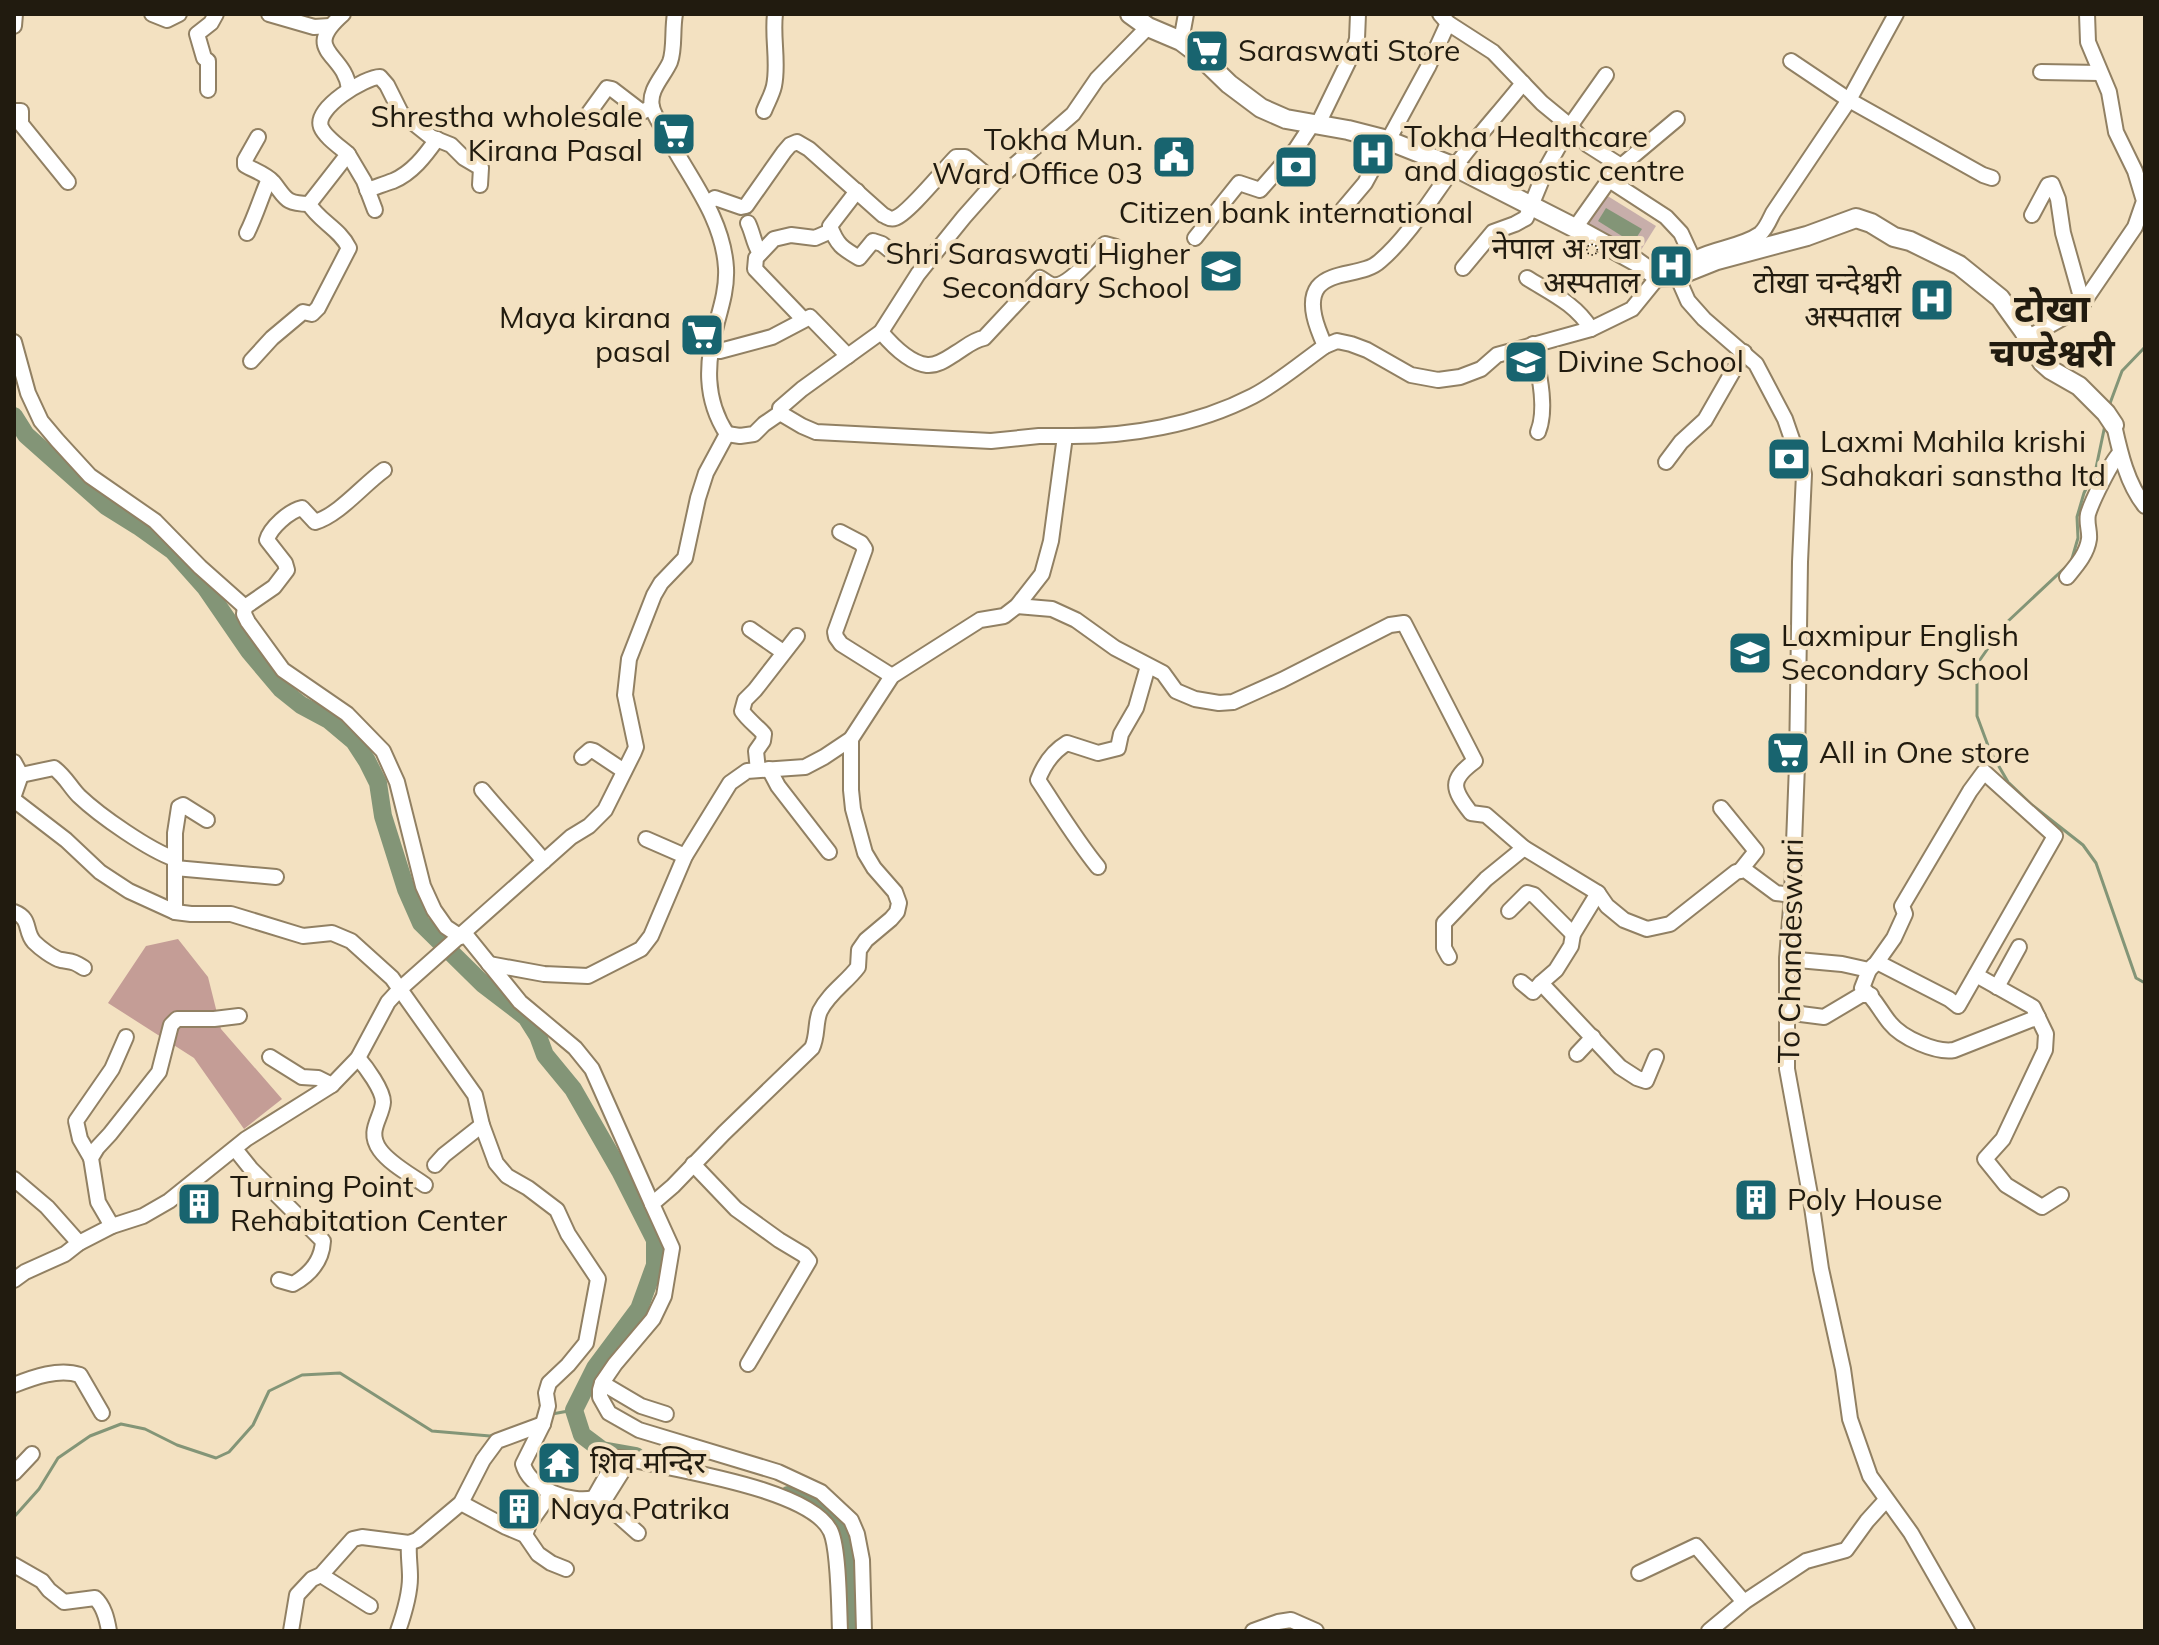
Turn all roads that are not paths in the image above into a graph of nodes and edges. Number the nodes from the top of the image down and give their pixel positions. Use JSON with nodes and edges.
{"nodes":[{"id":1,"x":15,"y":14,"type":"edge"},
{"id":2,"x":152,"y":14,"type":"edge"},
{"id":3,"x":179,"y":14,"type":"edge"},
{"id":4,"x":216,"y":14,"type":"edge"},
{"id":5,"x":269,"y":14,"type":"edge"},
{"id":6,"x":343,"y":14,"type":"edge"},
{"id":7,"x":675,"y":14,"type":"edge"},
{"id":8,"x":775,"y":14,"type":"edge"},
{"id":9,"x":1130,"y":14,"type":"edge"},
{"id":10,"x":1186,"y":14,"type":"edge"},
{"id":11,"x":1358,"y":14,"type":"edge"},
{"id":12,"x":1896,"y":14,"type":"edge"},
{"id":13,"x":2087,"y":14,"type":"edge"},
{"id":14,"x":1444,"y":18,"type":"edge"},
{"id":15,"x":14,"y":26,"type":"edge"},
{"id":16,"x":330,"y":26,"type":"junction"},
{"id":17,"x":1148,"y":27,"type":"junction"},
{"id":18,"x":1181,"y":41,"type":"junction"},
{"id":19,"x":1791,"y":61,"type":"dead end"},
{"id":20,"x":2041,"y":72,"type":"dead end"},
{"id":21,"x":2100,"y":73,"type":"junction"},
{"id":22,"x":1606,"y":75,"type":"dead end"},
{"id":23,"x":1523,"y":83,"type":"junction"},
{"id":24,"x":349,"y":89,"type":"junction"},
{"id":25,"x":208,"y":90,"type":"dead end"},
{"id":26,"x":1849,"y":100,"type":"junction"},
{"id":27,"x":652,"y":107,"type":"junction"},
{"id":28,"x":14,"y":111,"type":"edge"},
{"id":29,"x":764,"y":111,"type":"dead end"},
{"id":30,"x":1677,"y":119,"type":"dead end"},
{"id":31,"x":583,"y":121,"type":"dead end"},
{"id":32,"x":1315,"y":124,"type":"junction"},
{"id":33,"x":1570,"y":126,"type":"junction"},
{"id":34,"x":258,"y":137,"type":"dead end"},
{"id":35,"x":437,"y":139,"type":"junction"},
{"id":36,"x":1387,"y":140,"type":"junction"},
{"id":37,"x":348,"y":154,"type":"junction"},
{"id":38,"x":1621,"y":166,"type":"junction"},
{"id":39,"x":1455,"y":167,"type":"junction"},
{"id":40,"x":1992,"y":178,"type":"dead end"},
{"id":41,"x":269,"y":179,"type":"junction"},
{"id":42,"x":1609,"y":180,"type":"junction"},
{"id":43,"x":68,"y":182,"type":"dead end"},
{"id":44,"x":995,"y":182,"type":"junction"},
{"id":45,"x":480,"y":185,"type":"dead end"},
{"id":46,"x":367,"y":190,"type":"junction"},
{"id":47,"x":857,"y":191,"type":"junction"},
{"id":48,"x":707,"y":203,"type":"junction"},
{"id":49,"x":309,"y":204,"type":"junction"},
{"id":50,"x":1532,"y":207,"type":"junction"},
{"id":51,"x":1343,"y":209,"type":"dead end"},
{"id":52,"x":375,"y":210,"type":"dead end"},
{"id":53,"x":2032,"y":215,"type":"dead end"},
{"id":54,"x":748,"y":223,"type":"dead end"},
{"id":55,"x":1575,"y":228,"type":"junction"},
{"id":56,"x":831,"y":231,"type":"junction"},
{"id":57,"x":247,"y":233,"type":"dead end"},
{"id":58,"x":1195,"y":238,"type":"dead end"},
{"id":59,"x":1116,"y":247,"type":"dead end"},
{"id":60,"x":892,"y":252,"type":"dead end"},
{"id":61,"x":760,"y":253,"type":"junction"},
{"id":62,"x":1693,"y":259,"type":"junction"},
{"id":63,"x":1463,"y":268,"type":"dead end"},
{"id":64,"x":1677,"y":276,"type":"junction"},
{"id":65,"x":1658,"y":277,"type":"junction"},
{"id":66,"x":1527,"y":278,"type":"dead end"},
{"id":67,"x":2083,"y":304,"type":"junction"},
{"id":68,"x":803,"y":319,"type":"junction"},
{"id":69,"x":1591,"y":329,"type":"junction"},
{"id":70,"x":881,"y":332,"type":"junction"},
{"id":71,"x":2027,"y":338,"type":"junction"},
{"id":72,"x":14,"y":342,"type":"edge"},
{"id":73,"x":1533,"y":344,"type":"junction"},
{"id":74,"x":1325,"y":346,"type":"junction"},
{"id":75,"x":711,"y":351,"type":"junction"},
{"id":76,"x":1744,"y":352,"type":"junction"},
{"id":77,"x":848,"y":356,"type":"junction"},
{"id":78,"x":251,"y":361,"type":"dead end"},
{"id":79,"x":780,"y":413,"type":"junction"},
{"id":80,"x":2114,"y":425,"type":"joint"},
{"id":81,"x":1538,"y":432,"type":"dead end"},
{"id":82,"x":727,"y":434,"type":"junction"},
{"id":83,"x":1065,"y":436,"type":"junction"},
{"id":84,"x":2120,"y":453,"type":"junction"},
{"id":85,"x":1666,"y":462,"type":"dead end"},
{"id":86,"x":384,"y":470,"type":"dead end"},
{"id":87,"x":2145,"y":506,"type":"edge"},
{"id":88,"x":840,"y":532,"type":"dead end"},
{"id":89,"x":2067,"y":577,"type":"dead end"},
{"id":90,"x":1017,"y":606,"type":"junction"},
{"id":91,"x":245,"y":607,"type":"junction"},
{"id":92,"x":750,"y":629,"type":"dead end"},
{"id":93,"x":797,"y":636,"type":"dead end"},
{"id":94,"x":783,"y":652,"type":"junction"},
{"id":95,"x":1148,"y":666,"type":"junction"},
{"id":96,"x":892,"y":676,"type":"junction"},
{"id":97,"x":851,"y":739,"type":"junction"},
{"id":98,"x":582,"y":757,"type":"dead end"},
{"id":99,"x":17,"y":768,"type":"edge"},
{"id":100,"x":764,"y":770,"type":"junction"},
{"id":101,"x":624,"y":771,"type":"junction"},
{"id":102,"x":482,"y":790,"type":"dead end"},
{"id":103,"x":14,"y":798,"type":"edge"},
{"id":104,"x":1721,"y":808,"type":"dead end"},
{"id":105,"x":207,"y":820,"type":"dead end"},
{"id":106,"x":646,"y":839,"type":"dead end"},
{"id":107,"x":1524,"y":848,"type":"junction"},
{"id":108,"x":829,"y":852,"type":"dead end"},
{"id":109,"x":685,"y":856,"type":"junction"},
{"id":110,"x":544,"y":861,"type":"junction"},
{"id":111,"x":175,"y":863,"type":"junction"},
{"id":112,"x":1098,"y":867,"type":"dead end"},
{"id":113,"x":1740,"y":871,"type":"junction"},
{"id":114,"x":276,"y":877,"type":"dead end"},
{"id":115,"x":1598,"y":893,"type":"junction"},
{"id":116,"x":1792,"y":895,"type":"junction"},
{"id":117,"x":1509,"y":911,"type":"dead end"},
{"id":118,"x":14,"y":912,"type":"edge"},
{"id":119,"x":175,"y":912,"type":"junction"},
{"id":120,"x":1573,"y":934,"type":"junction"},
{"id":121,"x":460,"y":938,"type":"junction"},
{"id":122,"x":2019,"y":947,"type":"dead end"},
{"id":123,"x":1449,"y":957,"type":"dead end"},
{"id":124,"x":1787,"y":959,"type":"junction"},
{"id":125,"x":489,"y":964,"type":"junction"},
{"id":126,"x":1873,"y":966,"type":"junction"},
{"id":127,"x":84,"y":968,"type":"dead end"},
{"id":128,"x":1976,"y":975,"type":"junction"},
{"id":129,"x":1521,"y":982,"type":"dead end"},
{"id":130,"x":1541,"y":983,"type":"junction"},
{"id":131,"x":1997,"y":987,"type":"junction"},
{"id":132,"x":400,"y":989,"type":"junction"},
{"id":133,"x":1871,"y":995,"type":"junction"},
{"id":134,"x":1785,"y":1012,"type":"junction"},
{"id":135,"x":239,"y":1016,"type":"dead end"},
{"id":136,"x":2038,"y":1017,"type":"junction"},
{"id":137,"x":126,"y":1037,"type":"dead end"},
{"id":138,"x":1593,"y":1037,"type":"junction"},
{"id":139,"x":1577,"y":1054,"type":"dead end"},
{"id":140,"x":270,"y":1057,"type":"dead end"},
{"id":141,"x":1656,"y":1057,"type":"dead end"},
{"id":142,"x":358,"y":1058,"type":"junction"},
{"id":143,"x":332,"y":1085,"type":"junction"},
{"id":144,"x":482,"y":1125,"type":"junction"},
{"id":145,"x":235,"y":1149,"type":"junction"},
{"id":146,"x":91,"y":1158,"type":"junction"},
{"id":147,"x":693,"y":1164,"type":"junction"},
{"id":148,"x":435,"y":1165,"type":"dead end"},
{"id":149,"x":14,"y":1179,"type":"edge"},
{"id":150,"x":425,"y":1185,"type":"dead end"},
{"id":151,"x":2061,"y":1195,"type":"dead end"},
{"id":152,"x":652,"y":1204,"type":"junction"},
{"id":153,"x":112,"y":1226,"type":"junction"},
{"id":154,"x":79,"y":1243,"type":"junction"},
{"id":155,"x":14,"y":1279,"type":"edge"},
{"id":156,"x":279,"y":1280,"type":"dead end"},
{"id":157,"x":748,"y":1364,"type":"dead end"},
{"id":158,"x":602,"y":1383,"type":"junction"},
{"id":159,"x":14,"y":1385,"type":"edge"},
{"id":160,"x":102,"y":1413,"type":"dead end"},
{"id":161,"x":666,"y":1414,"type":"dead end"},
{"id":162,"x":543,"y":1424,"type":"junction"},
{"id":163,"x":32,"y":1454,"type":"dead end"},
{"id":164,"x":630,"y":1459,"type":"junction"},
{"id":165,"x":14,"y":1473,"type":"edge"},
{"id":166,"x":551,"y":1493,"type":"junction"},
{"id":167,"x":1886,"y":1500,"type":"junction"},
{"id":168,"x":461,"y":1503,"type":"junction"},
{"id":169,"x":638,"y":1533,"type":"dead end"},
{"id":170,"x":525,"y":1535,"type":"junction"},
{"id":171,"x":409,"y":1543,"type":"junction"},
{"id":172,"x":14,"y":1565,"type":"edge"},
{"id":173,"x":566,"y":1569,"type":"dead end"},
{"id":174,"x":1639,"y":1573,"type":"dead end"},
{"id":175,"x":321,"y":1575,"type":"junction"},
{"id":176,"x":1744,"y":1602,"type":"junction"},
{"id":177,"x":370,"y":1606,"type":"dead end"},
{"id":178,"x":109,"y":1631,"type":"edge"},
{"id":179,"x":291,"y":1631,"type":"edge"},
{"id":180,"x":398,"y":1631,"type":"edge"},
{"id":181,"x":840,"y":1631,"type":"edge"},
{"id":182,"x":864,"y":1631,"type":"edge"},
{"id":183,"x":1253,"y":1631,"type":"edge"},
{"id":184,"x":1316,"y":1631,"type":"edge"},
{"id":185,"x":1709,"y":1631,"type":"edge"},
{"id":186,"x":1967,"y":1631,"type":"edge"}],
"edges":[{"from":1,"to":15,"type":"street"},
{"from":2,"to":3,"type":"street"},
{"from":4,"to":25,"type":"street"},
{"from":5,"to":16,"type":"street"},
{"from":6,"to":16,"type":"street"},
{"from":7,"to":27,"type":"street"},
{"from":8,"to":29,"type":"street"},
{"from":9,"to":17,"type":"main road"},
{"from":10,"to":18,"type":"street"},
{"from":11,"to":32,"type":"street"},
{"from":12,"to":26,"type":"street"},
{"from":13,"to":21,"type":"street"},
{"from":14,"to":23,"type":"street"},
{"from":14,"to":36,"type":"street"},
{"from":16,"to":24,"type":"street"},
{"from":17,"to":18,"type":"main road"},
{"from":17,"to":44,"type":"street"},
{"from":18,"to":32,"type":"main road"},
{"from":19,"to":26,"type":"street"},
{"from":20,"to":21,"type":"street"},
{"from":21,"to":67,"type":"street"},
{"from":22,"to":33,"type":"street"},
{"from":23,"to":33,"type":"street"},
{"from":23,"to":39,"type":"street"},
{"from":24,"to":35,"type":"street"},
{"from":24,"to":37,"type":"street"},
{"from":26,"to":40,"type":"street"},
{"from":26,"to":62,"type":"street"},
{"from":27,"to":31,"type":"street"},
{"from":27,"to":48,"type":"street"},
{"from":28,"to":43,"type":"street"},
{"from":30,"to":38,"type":"street"},
{"from":32,"to":36,"type":"main road"},
{"from":32,"to":58,"type":"street"},
{"from":33,"to":38,"type":"street"},
{"from":33,"to":50,"type":"street"},
{"from":34,"to":41,"type":"street"},
{"from":35,"to":45,"type":"street"},
{"from":35,"to":46,"type":"street"},
{"from":36,"to":39,"type":"main road"},
{"from":36,"to":51,"type":"street"},
{"from":37,"to":46,"type":"street"},
{"from":37,"to":49,"type":"street"},
{"from":38,"to":42,"type":"street"},
{"from":39,"to":50,"type":"main road"},
{"from":39,"to":74,"type":"street"},
{"from":41,"to":49,"type":"street"},
{"from":41,"to":57,"type":"street"},
{"from":42,"to":55,"type":"street"},
{"from":42,"to":62,"type":"street"},
{"from":44,"to":47,"type":"street"},
{"from":44,"to":70,"type":"street"},
{"from":46,"to":52,"type":"street"},
{"from":47,"to":48,"type":"street"},
{"from":47,"to":56,"type":"street"},
{"from":48,"to":75,"type":"street"},
{"from":49,"to":78,"type":"street"},
{"from":50,"to":55,"type":"main road"},
{"from":50,"to":63,"type":"street"},
{"from":53,"to":67,"type":"street"},
{"from":54,"to":61,"type":"street"},
{"from":55,"to":65,"type":"main road"},
{"from":56,"to":60,"type":"street"},
{"from":56,"to":61,"type":"street"},
{"from":59,"to":70,"type":"street"},
{"from":61,"to":68,"type":"street"},
{"from":62,"to":64,"type":"street"},
{"from":64,"to":65,"type":"main road"},
{"from":64,"to":71,"type":"main road"},
{"from":64,"to":76,"type":"street","name":"To Chandeswari"},
{"from":65,"to":69,"type":"street"},
{"from":66,"to":69,"type":"street"},
{"from":67,"to":71,"type":"street"},
{"from":68,"to":75,"type":"street"},
{"from":68,"to":77,"type":"street"},
{"from":69,"to":73,"type":"street"},
{"from":70,"to":77,"type":"street"},
{"from":71,"to":80,"type":"main road"},
{"from":72,"to":91,"type":"street"},
{"from":73,"to":74,"type":"street"},
{"from":73,"to":81,"type":"street"},
{"from":74,"to":83,"type":"street"},
{"from":75,"to":82,"type":"street"},
{"from":76,"to":85,"type":"street"},
{"from":76,"to":116,"type":"street","name":"To Chandeswari"},
{"from":77,"to":79,"type":"street"},
{"from":79,"to":82,"type":"street"},
{"from":79,"to":83,"type":"street"},
{"from":80,"to":84,"type":"street"},
{"from":82,"to":101,"type":"street"},
{"from":83,"to":90,"type":"street"},
{"from":84,"to":87,"type":"street"},
{"from":84,"to":89,"type":"street"},
{"from":86,"to":91,"type":"street"},
{"from":88,"to":96,"type":"street"},
{"from":90,"to":95,"type":"street"},
{"from":90,"to":96,"type":"street"},
{"from":91,"to":121,"type":"street"},
{"from":92,"to":94,"type":"street"},
{"from":93,"to":94,"type":"street"},
{"from":94,"to":100,"type":"street"},
{"from":95,"to":107,"type":"street"},
{"from":95,"to":112,"type":"street"},
{"from":96,"to":97,"type":"street"},
{"from":97,"to":100,"type":"street"},
{"from":97,"to":147,"type":"street"},
{"from":98,"to":101,"type":"street"},
{"from":99,"to":103,"type":"street"},
{"from":99,"to":111,"type":"street"},
{"from":100,"to":108,"type":"street"},
{"from":100,"to":109,"type":"street"},
{"from":101,"to":110,"type":"street"},
{"from":102,"to":110,"type":"street"},
{"from":103,"to":119,"type":"street"},
{"from":104,"to":113,"type":"street"},
{"from":105,"to":111,"type":"street"},
{"from":106,"to":109,"type":"street"},
{"from":107,"to":115,"type":"street"},
{"from":107,"to":123,"type":"street"},
{"from":109,"to":125,"type":"street"},
{"from":110,"to":121,"type":"street"},
{"from":111,"to":114,"type":"street"},
{"from":111,"to":119,"type":"street"},
{"from":113,"to":115,"type":"street"},
{"from":113,"to":116,"type":"street"},
{"from":115,"to":120,"type":"street"},
{"from":116,"to":124,"type":"street","name":"To Chandeswari"},
{"from":117,"to":120,"type":"street"},
{"from":118,"to":127,"type":"street"},
{"from":119,"to":132,"type":"street"},
{"from":120,"to":130,"type":"street"},
{"from":121,"to":125,"type":"street"},
{"from":121,"to":132,"type":"street"},
{"from":122,"to":131,"type":"street"},
{"from":124,"to":126,"type":"street"},
{"from":124,"to":134,"type":"street","name":"To Chandeswari"},
{"from":125,"to":152,"type":"street"},
{"from":126,"to":128,"type":"street"},
{"from":126,"to":128,"type":"street"},
{"from":126,"to":133,"type":"street"},
{"from":128,"to":131,"type":"street"},
{"from":129,"to":130,"type":"street"},
{"from":130,"to":138,"type":"street"},
{"from":131,"to":136,"type":"street"},
{"from":132,"to":142,"type":"street"},
{"from":132,"to":144,"type":"street"},
{"from":133,"to":134,"type":"street"},
{"from":133,"to":136,"type":"street"},
{"from":134,"to":167,"type":"street","name":"To Chandeswari"},
{"from":135,"to":146,"type":"street"},
{"from":136,"to":151,"type":"street"},
{"from":137,"to":146,"type":"street"},
{"from":138,"to":139,"type":"street"},
{"from":138,"to":141,"type":"street"},
{"from":140,"to":143,"type":"street"},
{"from":142,"to":143,"type":"street"},
{"from":142,"to":150,"type":"street"},
{"from":143,"to":145,"type":"street"},
{"from":144,"to":148,"type":"street"},
{"from":144,"to":162,"type":"street"},
{"from":145,"to":153,"type":"street"},
{"from":145,"to":156,"type":"street"},
{"from":146,"to":153,"type":"street"},
{"from":147,"to":152,"type":"street"},
{"from":147,"to":157,"type":"street"},
{"from":149,"to":154,"type":"street"},
{"from":152,"to":158,"type":"street"},
{"from":153,"to":154,"type":"street"},
{"from":154,"to":155,"type":"street"},
{"from":158,"to":161,"type":"street"},
{"from":158,"to":182,"type":"street"},
{"from":159,"to":160,"type":"street"},
{"from":162,"to":166,"type":"street"},
{"from":162,"to":168,"type":"street"},
{"from":163,"to":165,"type":"street"},
{"from":164,"to":166,"type":"street"},
{"from":164,"to":169,"type":"street"},
{"from":164,"to":181,"type":"street"},
{"from":166,"to":170,"type":"street"},
{"from":167,"to":176,"type":"street"},
{"from":167,"to":186,"type":"street","name":"To Chandeswari"},
{"from":168,"to":170,"type":"street"},
{"from":168,"to":171,"type":"street"},
{"from":170,"to":173,"type":"street"},
{"from":171,"to":175,"type":"street"},
{"from":171,"to":180,"type":"street"},
{"from":172,"to":178,"type":"street"},
{"from":174,"to":176,"type":"street"},
{"from":175,"to":177,"type":"street"},
{"from":175,"to":179,"type":"street"},
{"from":176,"to":185,"type":"street"},
{"from":183,"to":184,"type":"street"}]}
